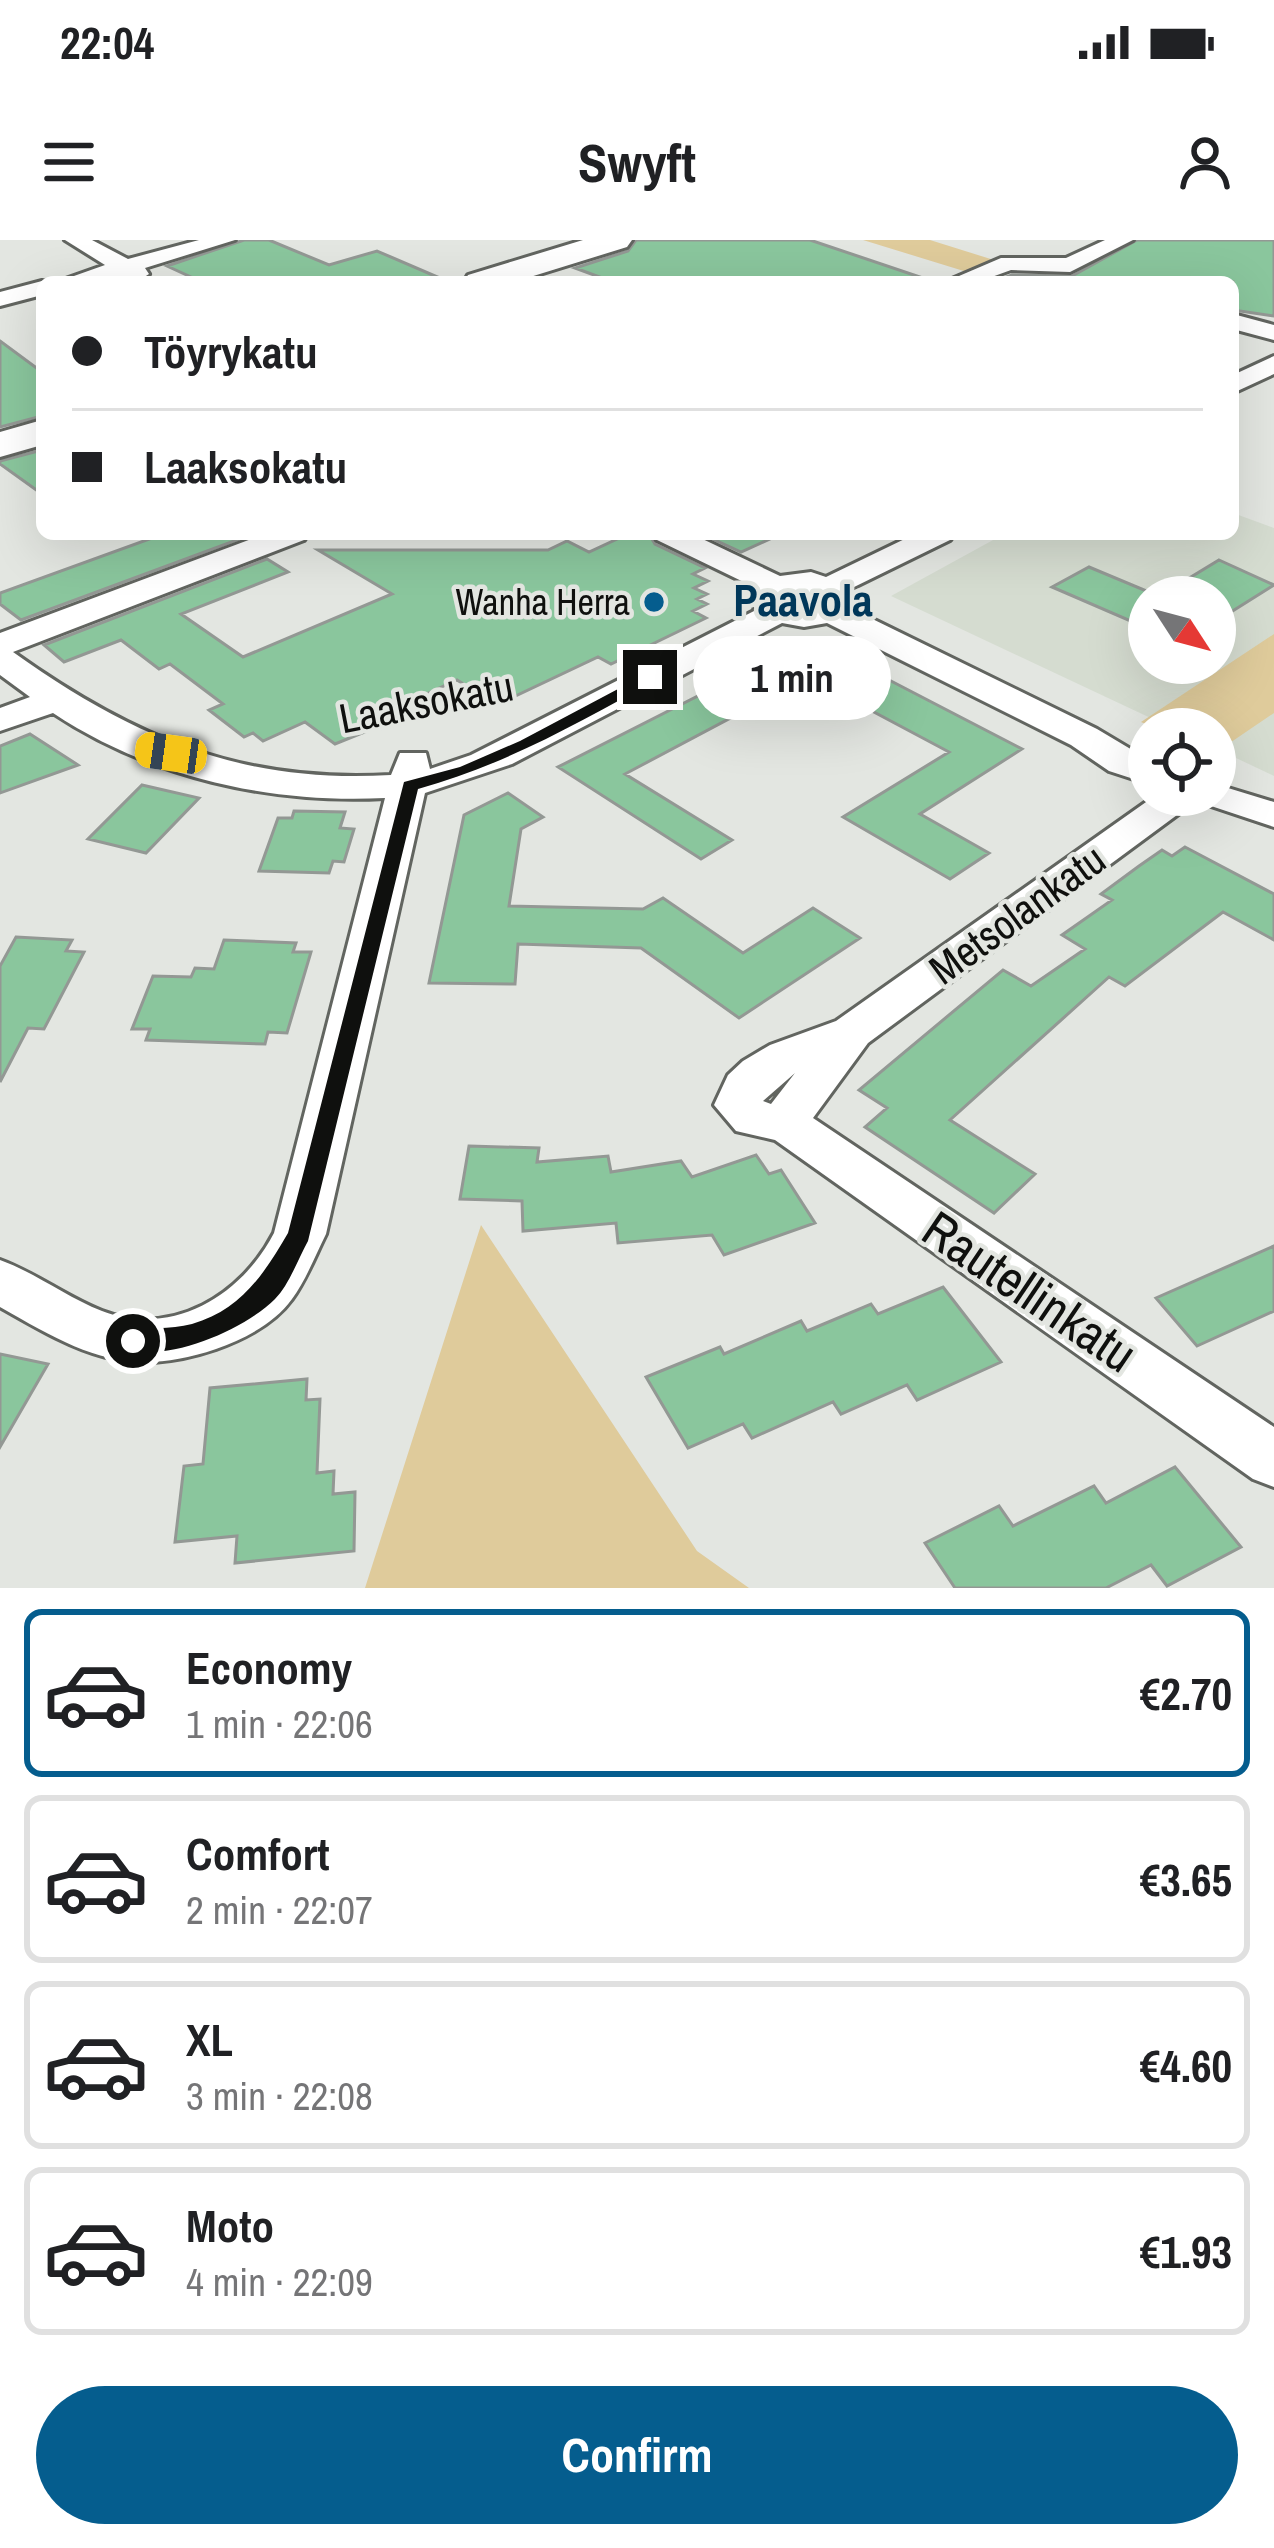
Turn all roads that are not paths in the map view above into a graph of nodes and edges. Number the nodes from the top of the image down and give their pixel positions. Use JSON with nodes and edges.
{"nodes":[{"id":1,"x":76,"y":240,"type":"edge"},
{"id":2,"x":224,"y":240,"type":"edge"},
{"id":3,"x":616,"y":240,"type":"edge"},
{"id":4,"x":649,"y":240,"type":"edge"},
{"id":5,"x":1122,"y":240,"type":"edge"},
{"id":6,"x":1070,"y":265,"type":"junction"},
{"id":7,"x":124,"y":268,"type":"junction"},
{"id":8,"x":93,"y":276,"type":"edge"},
{"id":9,"x":142,"y":276,"type":"edge"},
{"id":10,"x":499,"y":276,"type":"edge"},
{"id":11,"x":536,"y":276,"type":"edge"},
{"id":12,"x":973,"y":276,"type":"edge"},
{"id":13,"x":1088,"y":276,"type":"edge"},
{"id":14,"x":36,"y":290,"type":"edge"},
{"id":15,"x":0,"y":298,"type":"edge"},
{"id":16,"x":1239,"y":323,"type":"edge"},
{"id":17,"x":1274,"y":333,"type":"edge"},
{"id":18,"x":1274,"y":364,"type":"edge"},
{"id":19,"x":1239,"y":382,"type":"edge"},
{"id":20,"x":36,"y":418,"type":"edge"},
{"id":21,"x":0,"y":429,"type":"edge"},
{"id":22,"x":36,"y":434,"type":"edge"},
{"id":23,"x":0,"y":445,"type":"edge"},
{"id":24,"x":277,"y":540,"type":"edge"},
{"id":25,"x":678,"y":540,"type":"edge"},
{"id":26,"x":929,"y":540,"type":"edge"},
{"id":27,"x":777,"y":599,"type":"junction"},
{"id":28,"x":830,"y":600,"type":"junction"},
{"id":29,"x":0,"y":645,"type":"edge"},
{"id":30,"x":0,"y":659,"type":"edge"},
{"id":31,"x":54,"y":700,"type":"junction"},
{"id":32,"x":0,"y":720,"type":"edge"},
{"id":33,"x":1084,"y":737,"type":"junction"},
{"id":34,"x":1128,"y":753,"type":"edge"},
{"id":35,"x":1128,"y":765,"type":"edge"},
{"id":36,"x":412,"y":772,"type":"junction"},
{"id":37,"x":1236,"y":803,"type":"edge"},
{"id":38,"x":1274,"y":815,"type":"edge"},
{"id":39,"x":1152,"y":816,"type":"edge"},
{"id":40,"x":785,"y":1121,"type":"joint"},
{"id":41,"x":0,"y":1282,"type":"edge"},
{"id":42,"x":1274,"y":1462,"type":"edge"}],
"edges":[{"from":1,"to":7,"type":"street"},
{"from":2,"to":7,"type":"street"},
{"from":3,"to":10,"type":"main road"},
{"from":4,"to":11,"type":"main road"},
{"from":5,"to":6,"type":"street"},
{"from":6,"to":12,"type":"street"},
{"from":6,"to":13,"type":"street"},
{"from":7,"to":8,"type":"street"},
{"from":7,"to":9,"type":"street"},
{"from":14,"to":15,"type":"street"},
{"from":16,"to":17,"type":"street"},
{"from":18,"to":19,"type":"street"},
{"from":20,"to":21,"type":"main road"},
{"from":22,"to":23,"type":"main road"},
{"from":24,"to":29,"type":"street"},
{"from":25,"to":27,"type":"street"},
{"from":26,"to":28,"type":"street"},
{"from":27,"to":28,"type":"street"},
{"from":27,"to":36,"type":"street","name":"Laaksokatu"},
{"from":28,"to":33,"type":"street"},
{"from":30,"to":31,"type":"street","name":"Laaksokatu"},
{"from":31,"to":32,"type":"street"},
{"from":31,"to":36,"type":"street","name":"Laaksokatu"},
{"from":33,"to":34,"type":"street"},
{"from":33,"to":35,"type":"street"},
{"from":36,"to":41,"type":"street"},
{"from":37,"to":38,"type":"street"},
{"from":39,"to":40,"type":"street","name":"Metsolankatu"},
{"from":40,"to":42,"type":"street","name":"Rautellinkatu"}]}
